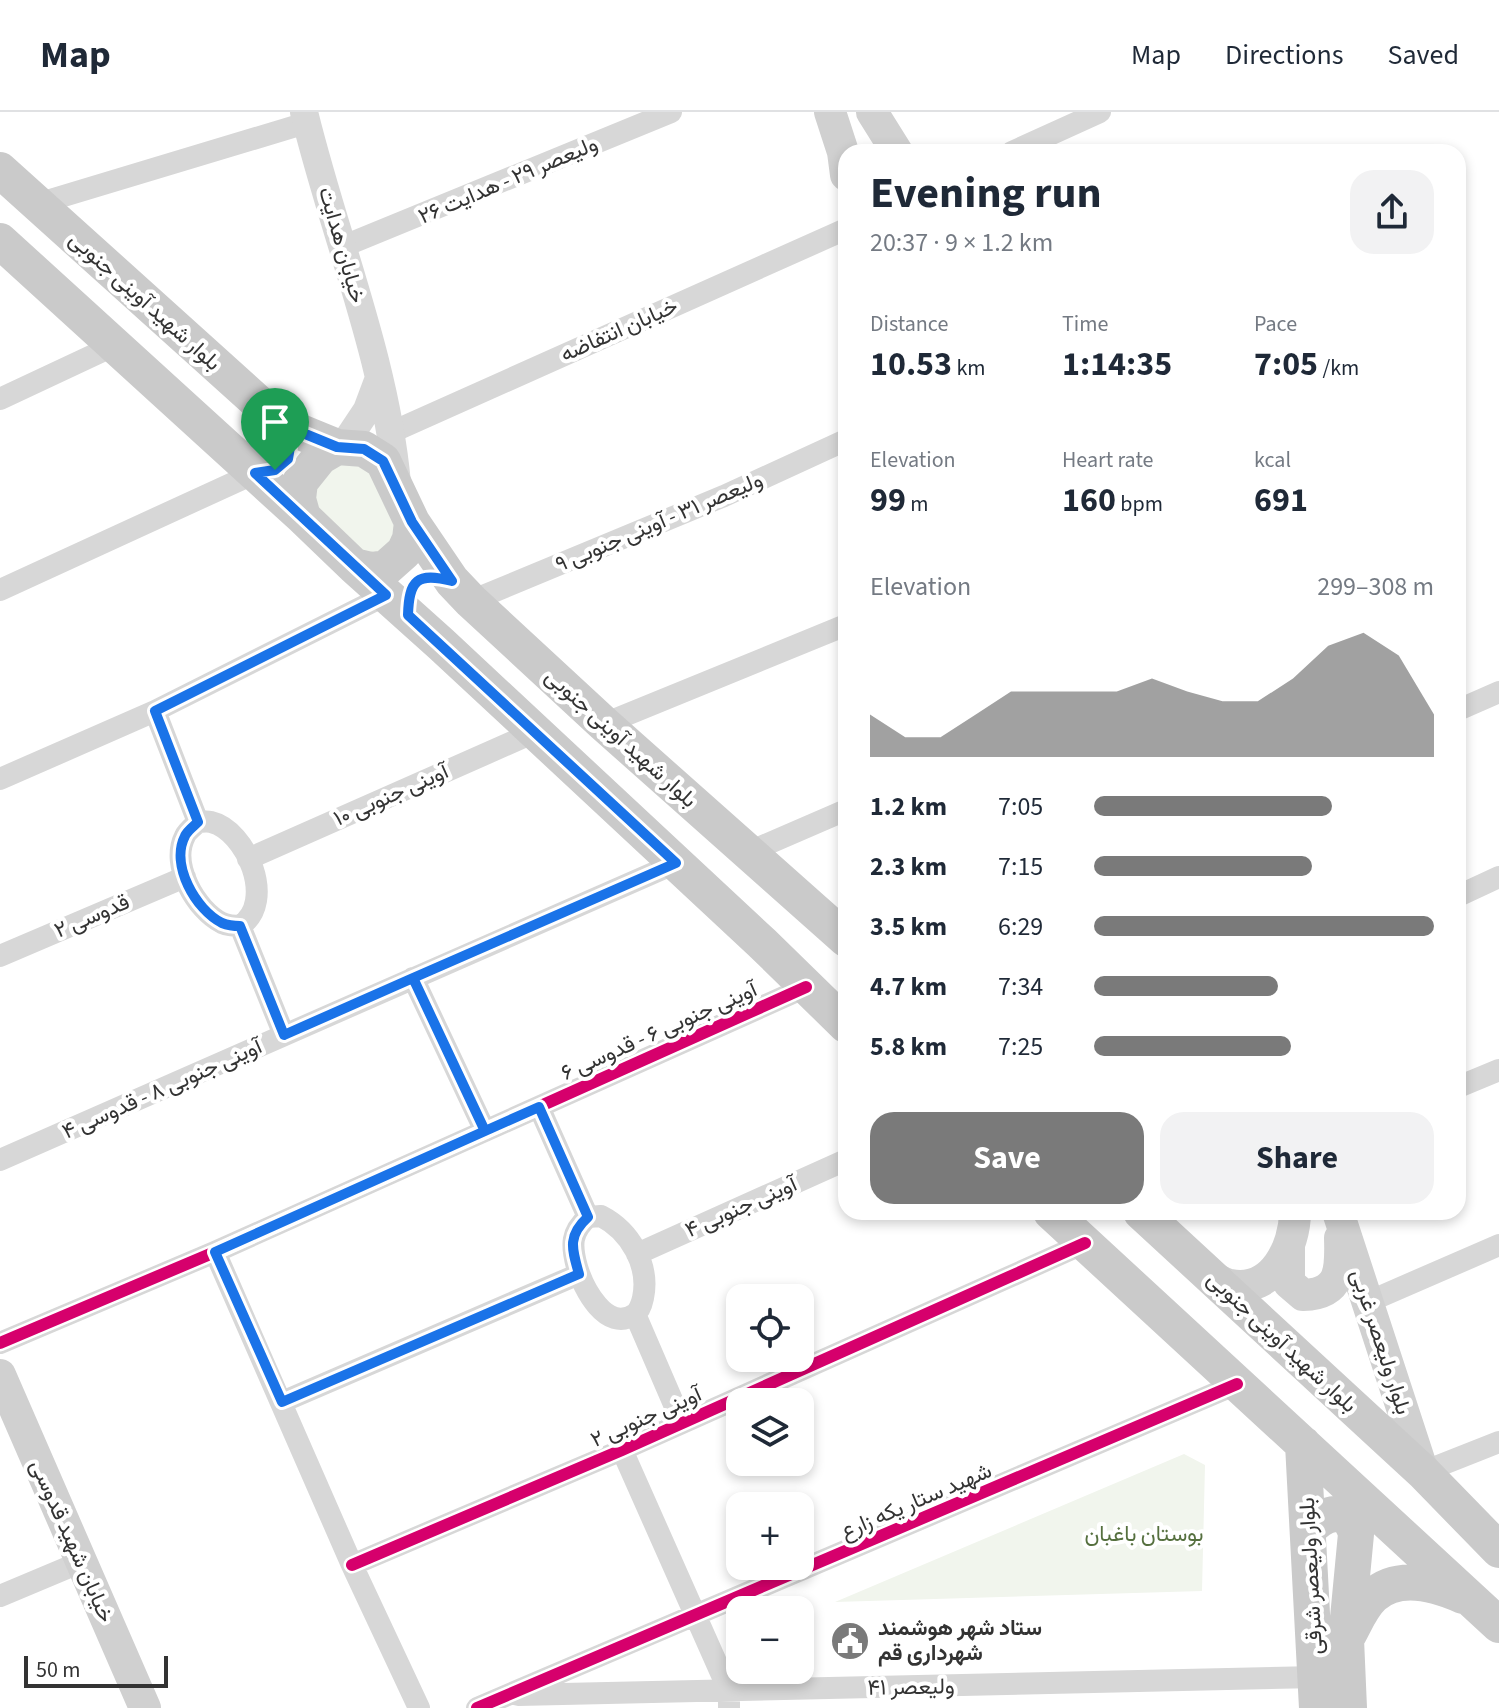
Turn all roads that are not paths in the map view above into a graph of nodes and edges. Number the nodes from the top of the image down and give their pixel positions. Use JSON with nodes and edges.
{"nodes":[{"id":1,"x":671,"y":112,"type":"edge"},
{"id":2,"x":830,"y":112,"type":"edge"},
{"id":3,"x":872,"y":112,"type":"edge"},
{"id":4,"x":1100,"y":112,"type":"edge"},
{"id":5,"x":305,"y":117,"type":"edge"},
{"id":6,"x":840,"y":144,"type":"edge"},
{"id":7,"x":892,"y":144,"type":"edge"},
{"id":8,"x":1030,"y":144,"type":"edge"},
{"id":9,"x":0,"y":170,"type":"edge"},
{"id":10,"x":37,"y":204,"type":"junction"},
{"id":11,"x":838,"y":233,"type":"edge"},
{"id":12,"x":0,"y":241,"type":"edge"},
{"id":13,"x":344,"y":246,"type":"junction"},
{"id":14,"x":113,"y":346,"type":"junction"},
{"id":15,"x":379,"y":378,"type":"junction"},
{"id":16,"x":0,"y":399,"type":"edge"},
{"id":17,"x":293,"y":429,"type":"junction"},
{"id":18,"x":392,"y":432,"type":"junction"},
{"id":19,"x":838,"y":444,"type":"edge"},
{"id":20,"x":340,"y":446,"type":"junction"},
{"id":21,"x":255,"y":473,"type":"junction"},
{"id":22,"x":405,"y":506,"type":"junction"},
{"id":23,"x":303,"y":517,"type":"junction"},
{"id":24,"x":354,"y":566,"type":"junction"},
{"id":25,"x":0,"y":590,"type":"edge"},
{"id":26,"x":462,"y":591,"type":"junction"},
{"id":27,"x":397,"y":605,"type":"junction"},
{"id":28,"x":838,"y":628,"type":"edge"},
{"id":29,"x":1499,"y":692,"type":"edge"},
{"id":30,"x":1466,"y":706,"type":"edge"},
{"id":31,"x":155,"y":711,"type":"junction"},
{"id":32,"x":604,"y":724,"type":"junction"},
{"id":33,"x":535,"y":732,"type":"junction"},
{"id":34,"x":0,"y":779,"type":"edge"},
{"id":35,"x":838,"y":813,"type":"edge"},
{"id":36,"x":198,"y":822,"type":"junction"},
{"id":37,"x":749,"y":852,"type":"junction"},
{"id":38,"x":248,"y":859,"type":"junction"},
{"id":39,"x":676,"y":863,"type":"junction"},
{"id":40,"x":185,"y":877,"type":"junction"},
{"id":41,"x":1499,"y":877,"type":"edge"},
{"id":42,"x":1466,"y":892,"type":"edge"},
{"id":43,"x":240,"y":926,"type":"junction"},
{"id":44,"x":838,"y":932,"type":"edge"},
{"id":45,"x":0,"y":956,"type":"edge"},
{"id":46,"x":413,"y":978,"type":"junction"},
{"id":47,"x":806,"y":987,"type":"junction"},
{"id":48,"x":838,"y":1017,"type":"edge"},
{"id":49,"x":284,"y":1035,"type":"junction"},
{"id":50,"x":1499,"y":1070,"type":"edge"},
{"id":51,"x":1466,"y":1084,"type":"edge"},
{"id":52,"x":539,"y":1107,"type":"junction"},
{"id":53,"x":485,"y":1131,"type":"junction"},
{"id":54,"x":0,"y":1160,"type":"edge"},
{"id":55,"x":838,"y":1164,"type":"edge"},
{"id":56,"x":588,"y":1217,"type":"junction"},
{"id":57,"x":1060,"y":1220,"type":"edge"},
{"id":58,"x":1150,"y":1220,"type":"edge"},
{"id":59,"x":1295,"y":1220,"type":"edge"},
{"id":60,"x":1338,"y":1220,"type":"edge"},
{"id":61,"x":1341,"y":1220,"type":"edge"},
{"id":62,"x":1085,"y":1243,"type":"junction"},
{"id":63,"x":1499,"y":1245,"type":"edge"},
{"id":64,"x":1289,"y":1246,"type":"junction"},
{"id":65,"x":215,"y":1252,"type":"junction"},
{"id":66,"x":637,"y":1254,"type":"junction"},
{"id":67,"x":579,"y":1274,"type":"junction"},
{"id":68,"x":1212,"y":1277,"type":"junction"},
{"id":69,"x":1368,"y":1302,"type":"junction"},
{"id":70,"x":635,"y":1314,"type":"junction"},
{"id":71,"x":0,"y":1343,"type":"edge"},
{"id":72,"x":0,"y":1375,"type":"edge"},
{"id":73,"x":1237,"y":1384,"type":"junction"},
{"id":74,"x":282,"y":1402,"type":"junction"},
{"id":75,"x":6,"y":1407,"type":"edge"},
{"id":76,"x":682,"y":1423,"type":"junction"},
{"id":77,"x":1499,"y":1442,"type":"edge"},
{"id":78,"x":1303,"y":1444,"type":"junction"},
{"id":79,"x":622,"y":1450,"type":"junction"},
{"id":80,"x":1423,"y":1472,"type":"junction"},
{"id":81,"x":1308,"y":1530,"type":"junction"},
{"id":82,"x":1499,"y":1550,"type":"edge"},
{"id":83,"x":81,"y":1562,"type":"junction"},
{"id":84,"x":352,"y":1565,"type":"junction"},
{"id":85,"x":0,"y":1596,"type":"edge"},
{"id":86,"x":1471,"y":1599,"type":"junction"},
{"id":87,"x":697,"y":1616,"type":"junction"},
{"id":88,"x":1499,"y":1625,"type":"edge"},
{"id":89,"x":1346,"y":1639,"type":"junction"},
{"id":90,"x":1317,"y":1692,"type":"edge"},
{"id":91,"x":504,"y":1695,"type":"junction"},
{"id":92,"x":729,"y":1699,"type":"edge"},
{"id":93,"x":145,"y":1708,"type":"edge"},
{"id":94,"x":419,"y":1708,"type":"edge"},
{"id":95,"x":477,"y":1708,"type":"edge"},
{"id":96,"x":1349,"y":1708,"type":"edge"}],
"edges":[{"from":1,"to":13,"type":"street","name":"ولیعصر ۲۹ - هدایت ۲۶"},
{"from":2,"to":6,"type":"main road"},
{"from":3,"to":7,"type":"main road"},
{"from":4,"to":8,"type":"street"},
{"from":5,"to":10,"type":"street"},
{"from":5,"to":13,"type":"street","name":"خیابان هدایت"},
{"from":9,"to":10,"type":"main road","name":"بلوار شهید آوینی جنوبی"},
{"from":10,"to":17,"type":"main road","name":"بلوار شهید آوینی جنوبی"},
{"from":11,"to":18,"type":"street","name":"خیابان انتفاضه"},
{"from":12,"to":14,"type":"main road"},
{"from":13,"to":15,"type":"street","name":"خیابان هدایت"},
{"from":14,"to":16,"type":"street"},
{"from":14,"to":21,"type":"main road"},
{"from":15,"to":18,"type":"street","name":"خیابان هدایت"},
{"from":15,"to":20,"type":"street"},
{"from":17,"to":20,"type":"main road","name":"بلوار شهید آوینی جنوبی"},
{"from":17,"to":21,"type":"main road"},
{"from":18,"to":22,"type":"street","name":"خیابان هدایت"},
{"from":19,"to":26,"type":"street","name":"ولیعصر ۳۱ - آوینی جنوبی ۹"},
{"from":20,"to":22,"type":"main road"},
{"from":20,"to":23,"type":"main road"},
{"from":21,"to":23,"type":"main road"},
{"from":21,"to":25,"type":"street"},
{"from":22,"to":24,"type":"main road"},
{"from":22,"to":26,"type":"main road","name":"بلوار شهید آوینی جنوبی"},
{"from":23,"to":24,"type":"main road"},
{"from":24,"to":27,"type":"main road"},
{"from":26,"to":27,"type":"main road"},
{"from":26,"to":32,"type":"main road","name":"بلوار شهید آوینی جنوبی"},
{"from":27,"to":31,"type":"street"},
{"from":27,"to":33,"type":"main road"},
{"from":28,"to":32,"type":"street"},
{"from":29,"to":30,"type":"street"},
{"from":31,"to":34,"type":"street"},
{"from":31,"to":36,"type":"street"},
{"from":32,"to":37,"type":"main road","name":"بلوار شهید آوینی جنوبی"},
{"from":33,"to":38,"type":"street","name":"آوینی جنوبی ۱۰"},
{"from":33,"to":39,"type":"main road"},
{"from":35,"to":37,"type":"street"},
{"from":36,"to":38,"type":"street"},
{"from":36,"to":40,"type":"street"},
{"from":37,"to":44,"type":"main road","name":"بلوار شهید آوینی جنوبی"},
{"from":38,"to":43,"type":"street"},
{"from":39,"to":46,"type":"street","name":"آوینی جنوبی ۸ - قدوسی ۴"},
{"from":39,"to":47,"type":"main road"},
{"from":40,"to":43,"type":"street"},
{"from":40,"to":45,"type":"street","name":"قدوسی ۲"},
{"from":41,"to":42,"type":"street"},
{"from":43,"to":49,"type":"street"},
{"from":46,"to":49,"type":"street","name":"آوینی جنوبی ۸ - قدوسی ۴"},
{"from":46,"to":53,"type":"street"},
{"from":47,"to":48,"type":"main road"},
{"from":47,"to":52,"type":"street","name":"آوینی جنوبی ۶ - قدوسی ۶"},
{"from":49,"to":54,"type":"street","name":"آوینی جنوبی ۸ - قدوسی ۴"},
{"from":50,"to":51,"type":"street"},
{"from":52,"to":53,"type":"street","name":"آوینی جنوبی ۶ - قدوسی ۶"},
{"from":52,"to":56,"type":"street"},
{"from":53,"to":65,"type":"street","name":"آوینی جنوبی ۶ - قدوسی ۶"},
{"from":55,"to":66,"type":"street","name":"آوینی جنوبی ۴"},
{"from":56,"to":66,"type":"street"},
{"from":56,"to":67,"type":"street"},
{"from":57,"to":62,"type":"main road"},
{"from":58,"to":68,"type":"main road","name":"بلوار شهید آوینی جنوبی"},
{"from":59,"to":64,"type":"main road"},
{"from":60,"to":64,"type":"main road"},
{"from":61,"to":69,"type":"main road","name":"بلوار ولیعصر غربی"},
{"from":62,"to":73,"type":"main road"},
{"from":62,"to":76,"type":"street","name":"آوینی جنوبی ۲"},
{"from":63,"to":69,"type":"street"},
{"from":64,"to":68,"type":"main road"},
{"from":65,"to":71,"type":"street","name":"آوینی جنوبی ۶ - قدوسی ۶"},
{"from":65,"to":74,"type":"street"},
{"from":66,"to":70,"type":"street"},
{"from":67,"to":70,"type":"street"},
{"from":67,"to":74,"type":"street"},
{"from":68,"to":80,"type":"main road","name":"بلوار شهید آوینی جنوبی"},
{"from":69,"to":80,"type":"main road","name":"بلوار ولیعصر غربی"},
{"from":70,"to":76,"type":"street"},
{"from":72,"to":75,"type":"main road","name":"خیابان شهید قدوسی"},
{"from":73,"to":78,"type":"main road"},
{"from":73,"to":87,"type":"street","name":"شهید ستار یکه زارع"},
{"from":74,"to":84,"type":"street"},
{"from":75,"to":83,"type":"main road","name":"خیابان شهید قدوسی"},
{"from":76,"to":79,"type":"street","name":"آوینی جنوبی ۲"},
{"from":77,"to":80,"type":"street"},
{"from":78,"to":81,"type":"main road","name":"بلوار ولیعصر شرقی"},
{"from":78,"to":86,"type":"main road"},
{"from":79,"to":84,"type":"street","name":"آوینی جنوبی ۲"},
{"from":79,"to":87,"type":"street"},
{"from":80,"to":82,"type":"main road","name":"بلوار شهید آوینی جنوبی"},
{"from":81,"to":89,"type":"main road","name":"بلوار ولیعصر شرقی"},
{"from":81,"to":90,"type":"main road","name":"بلوار ولیعصر شرقی"},
{"from":83,"to":85,"type":"street"},
{"from":83,"to":93,"type":"main road","name":"خیابان شهید قدوسی"},
{"from":84,"to":94,"type":"street"},
{"from":86,"to":88,"type":"main road"},
{"from":86,"to":89,"type":"main road"},
{"from":87,"to":91,"type":"street","name":"شهید ستار یکه زارع"},
{"from":87,"to":92,"type":"street"},
{"from":89,"to":96,"type":"main road","name":"بلوار ولیعصر شرقی"},
{"from":90,"to":92,"type":"street","name":"ولیعصر ۴۱"},
{"from":91,"to":92,"type":"street","name":"ولیعصر ۴۱"},
{"from":91,"to":95,"type":"street","name":"شهید ستار یکه زارع"}]}
